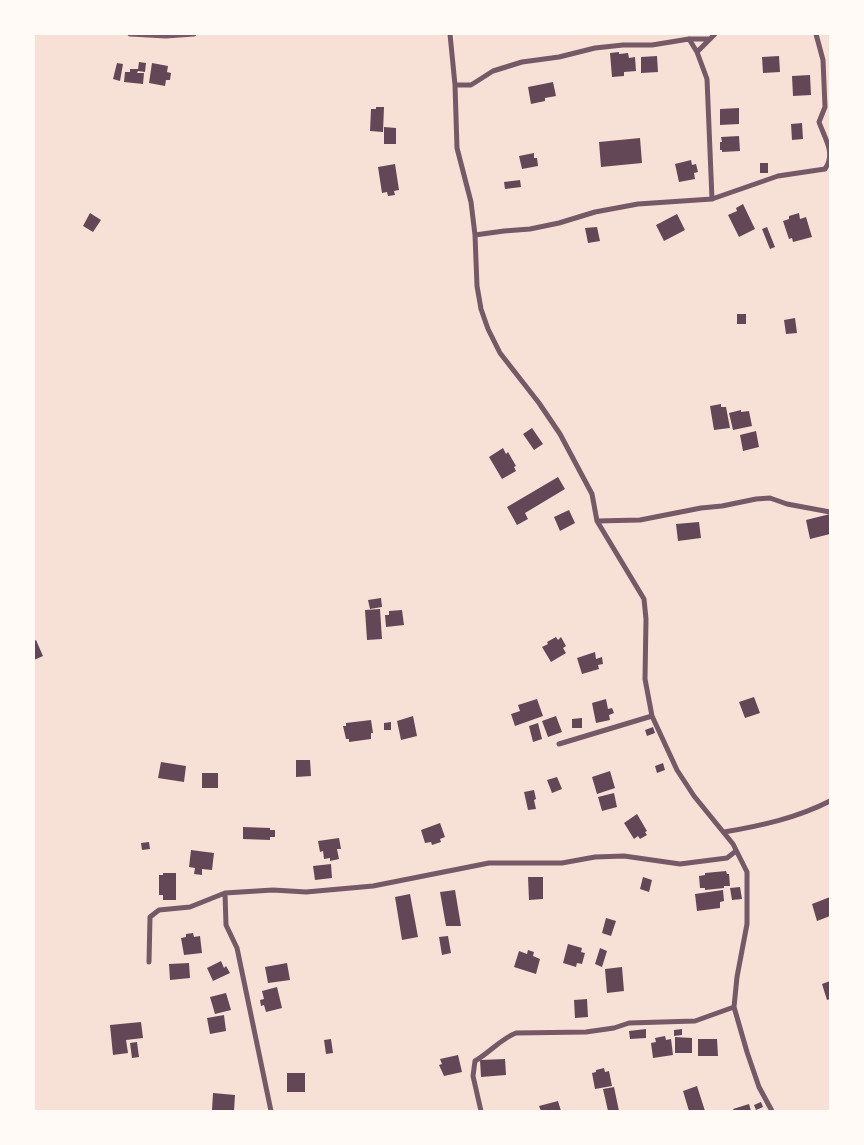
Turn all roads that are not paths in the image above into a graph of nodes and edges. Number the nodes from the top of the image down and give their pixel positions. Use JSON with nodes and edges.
{"nodes":[{"id":1,"x":130,"y":34,"type":"edge"},
{"id":2,"x":194,"y":34,"type":"edge"},
{"id":3,"x":450,"y":34,"type":"edge"},
{"id":4,"x":715,"y":34,"type":"edge"},
{"id":5,"x":815,"y":34,"type":"edge"},
{"id":6,"x":689,"y":39,"type":"junction"},
{"id":7,"x":710,"y":39,"type":"junction"},
{"id":8,"x":697,"y":52,"type":"junction"},
{"id":9,"x":455,"y":85,"type":"junction"},
{"id":10,"x":712,"y":200,"type":"junction"},
{"id":11,"x":475,"y":235,"type":"junction"},
{"id":12,"x":830,"y":512,"type":"edge"},
{"id":13,"x":597,"y":521,"type":"junction"},
{"id":14,"x":652,"y":716,"type":"junction"},
{"id":15,"x":559,"y":744,"type":"dead end"},
{"id":16,"x":830,"y":801,"type":"edge"},
{"id":17,"x":724,"y":832,"type":"junction"},
{"id":18,"x":736,"y":851,"type":"junction"},
{"id":19,"x":224,"y":893,"type":"junction"},
{"id":20,"x":149,"y":962,"type":"dead end"},
{"id":21,"x":734,"y":1007,"type":"junction"},
{"id":22,"x":271,"y":1111,"type":"edge"},
{"id":23,"x":480,"y":1111,"type":"edge"},
{"id":24,"x":772,"y":1111,"type":"edge"}],
"edges":[{"from":1,"to":2,"type":"street"},
{"from":3,"to":9,"type":"street"},
{"from":4,"to":7,"type":"street"},
{"from":5,"to":10,"type":"street"},
{"from":6,"to":7,"type":"street"},
{"from":6,"to":8,"type":"street"},
{"from":6,"to":9,"type":"street"},
{"from":7,"to":8,"type":"street"},
{"from":8,"to":10,"type":"street"},
{"from":9,"to":11,"type":"street"},
{"from":10,"to":11,"type":"street"},
{"from":11,"to":13,"type":"street"},
{"from":12,"to":13,"type":"street"},
{"from":13,"to":14,"type":"street"},
{"from":14,"to":15,"type":"street"},
{"from":14,"to":17,"type":"street"},
{"from":16,"to":17,"type":"street"},
{"from":17,"to":18,"type":"street"},
{"from":18,"to":19,"type":"street"},
{"from":18,"to":21,"type":"street"},
{"from":19,"to":20,"type":"street"},
{"from":19,"to":22,"type":"street"},
{"from":21,"to":23,"type":"street"},
{"from":21,"to":24,"type":"street"}]}
